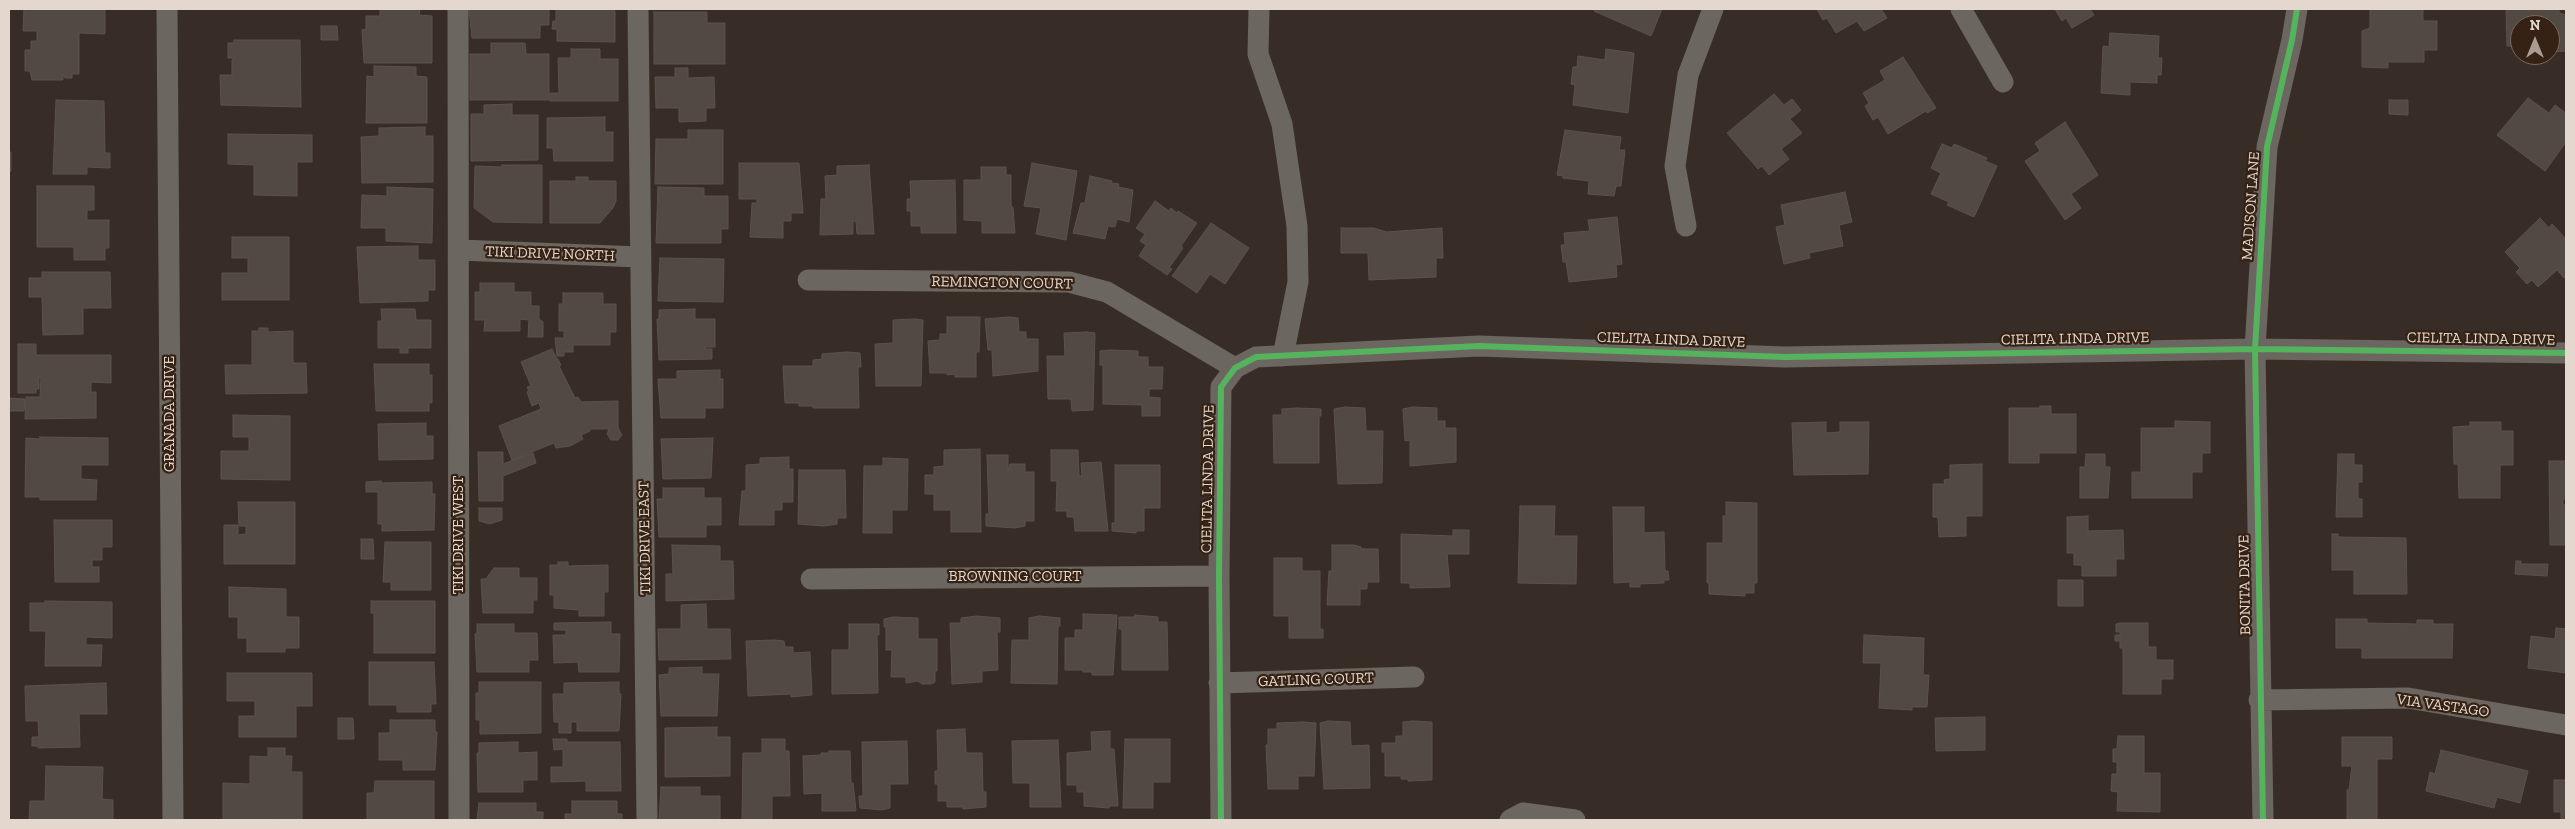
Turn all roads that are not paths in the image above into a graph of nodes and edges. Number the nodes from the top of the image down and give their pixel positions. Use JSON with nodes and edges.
{"nodes":[{"id":1,"x":167,"y":9,"type":"edge"},
{"id":2,"x":458,"y":9,"type":"edge"},
{"id":3,"x":638,"y":9,"type":"edge"},
{"id":4,"x":1259,"y":9,"type":"edge"},
{"id":5,"x":1713,"y":9,"type":"edge"},
{"id":6,"x":1961,"y":9,"type":"edge"},
{"id":7,"x":2296,"y":9,"type":"edge"},
{"id":8,"x":2003,"y":82,"type":"dead end"},
{"id":9,"x":1686,"y":226,"type":"dead end"},
{"id":10,"x":459,"y":250,"type":"junction"},
{"id":11,"x":640,"y":257,"type":"junction"},
{"id":12,"x":808,"y":280,"type":"dead end"},
{"id":13,"x":2255,"y":349,"type":"junction"},
{"id":14,"x":2566,"y":352,"type":"edge"},
{"id":15,"x":1283,"y":356,"type":"junction"},
{"id":16,"x":1235,"y":368,"type":"junction"},
{"id":17,"x":1219,"y":576,"type":"junction"},
{"id":18,"x":811,"y":579,"type":"dead end"},
{"id":19,"x":1414,"y":677,"type":"dead end"},
{"id":20,"x":1219,"y":683,"type":"junction"},
{"id":21,"x":2259,"y":700,"type":"junction"},
{"id":22,"x":2566,"y":725,"type":"edge"},
{"id":23,"x":173,"y":820,"type":"edge"},
{"id":24,"x":459,"y":820,"type":"edge"},
{"id":25,"x":647,"y":820,"type":"edge"},
{"id":26,"x":1221,"y":820,"type":"edge"},
{"id":27,"x":1510,"y":820,"type":"edge"},
{"id":28,"x":1575,"y":820,"type":"edge"},
{"id":29,"x":2263,"y":820,"type":"edge"}],
"edges":[{"from":1,"to":23,"type":"street","name":"GRANADA DRIVE"},
{"from":2,"to":10,"type":"street","name":"TIKI DRIVE WEST"},
{"from":3,"to":11,"type":"street","name":"TIKI DRIVE EAST"},
{"from":4,"to":15,"type":"street"},
{"from":5,"to":9,"type":"street"},
{"from":6,"to":8,"type":"street"},
{"from":7,"to":13,"type":"street","name":"MADISON LANE"},
{"from":10,"to":11,"type":"street","name":"TIKI DRIVE NORTH"},
{"from":10,"to":24,"type":"street","name":"TIKI DRIVE WEST"},
{"from":11,"to":25,"type":"street","name":"TIKI DRIVE EAST"},
{"from":12,"to":16,"type":"street","name":"REMINGTON COURT"},
{"from":13,"to":14,"type":"street","name":"CIELITA LINDA DRIVE"},
{"from":13,"to":15,"type":"street","name":"CIELITA LINDA DRIVE"},
{"from":13,"to":21,"type":"street","name":"BONITA DRIVE"},
{"from":15,"to":16,"type":"street","name":"CIELITA LINDA DRIVE"},
{"from":16,"to":17,"type":"street","name":"CIELITA LINDA DRIVE"},
{"from":17,"to":18,"type":"street","name":"BROWNING COURT"},
{"from":17,"to":20,"type":"street","name":"CIELITA LINDA DRIVE"},
{"from":19,"to":20,"type":"street","name":"GATLING COURT"},
{"from":20,"to":26,"type":"street","name":"CIELITA LINDA DRIVE"},
{"from":21,"to":22,"type":"street","name":"VIA VASTAGO"},
{"from":21,"to":29,"type":"street","name":"BONITA DRIVE"},
{"from":27,"to":28,"type":"street"}]}
